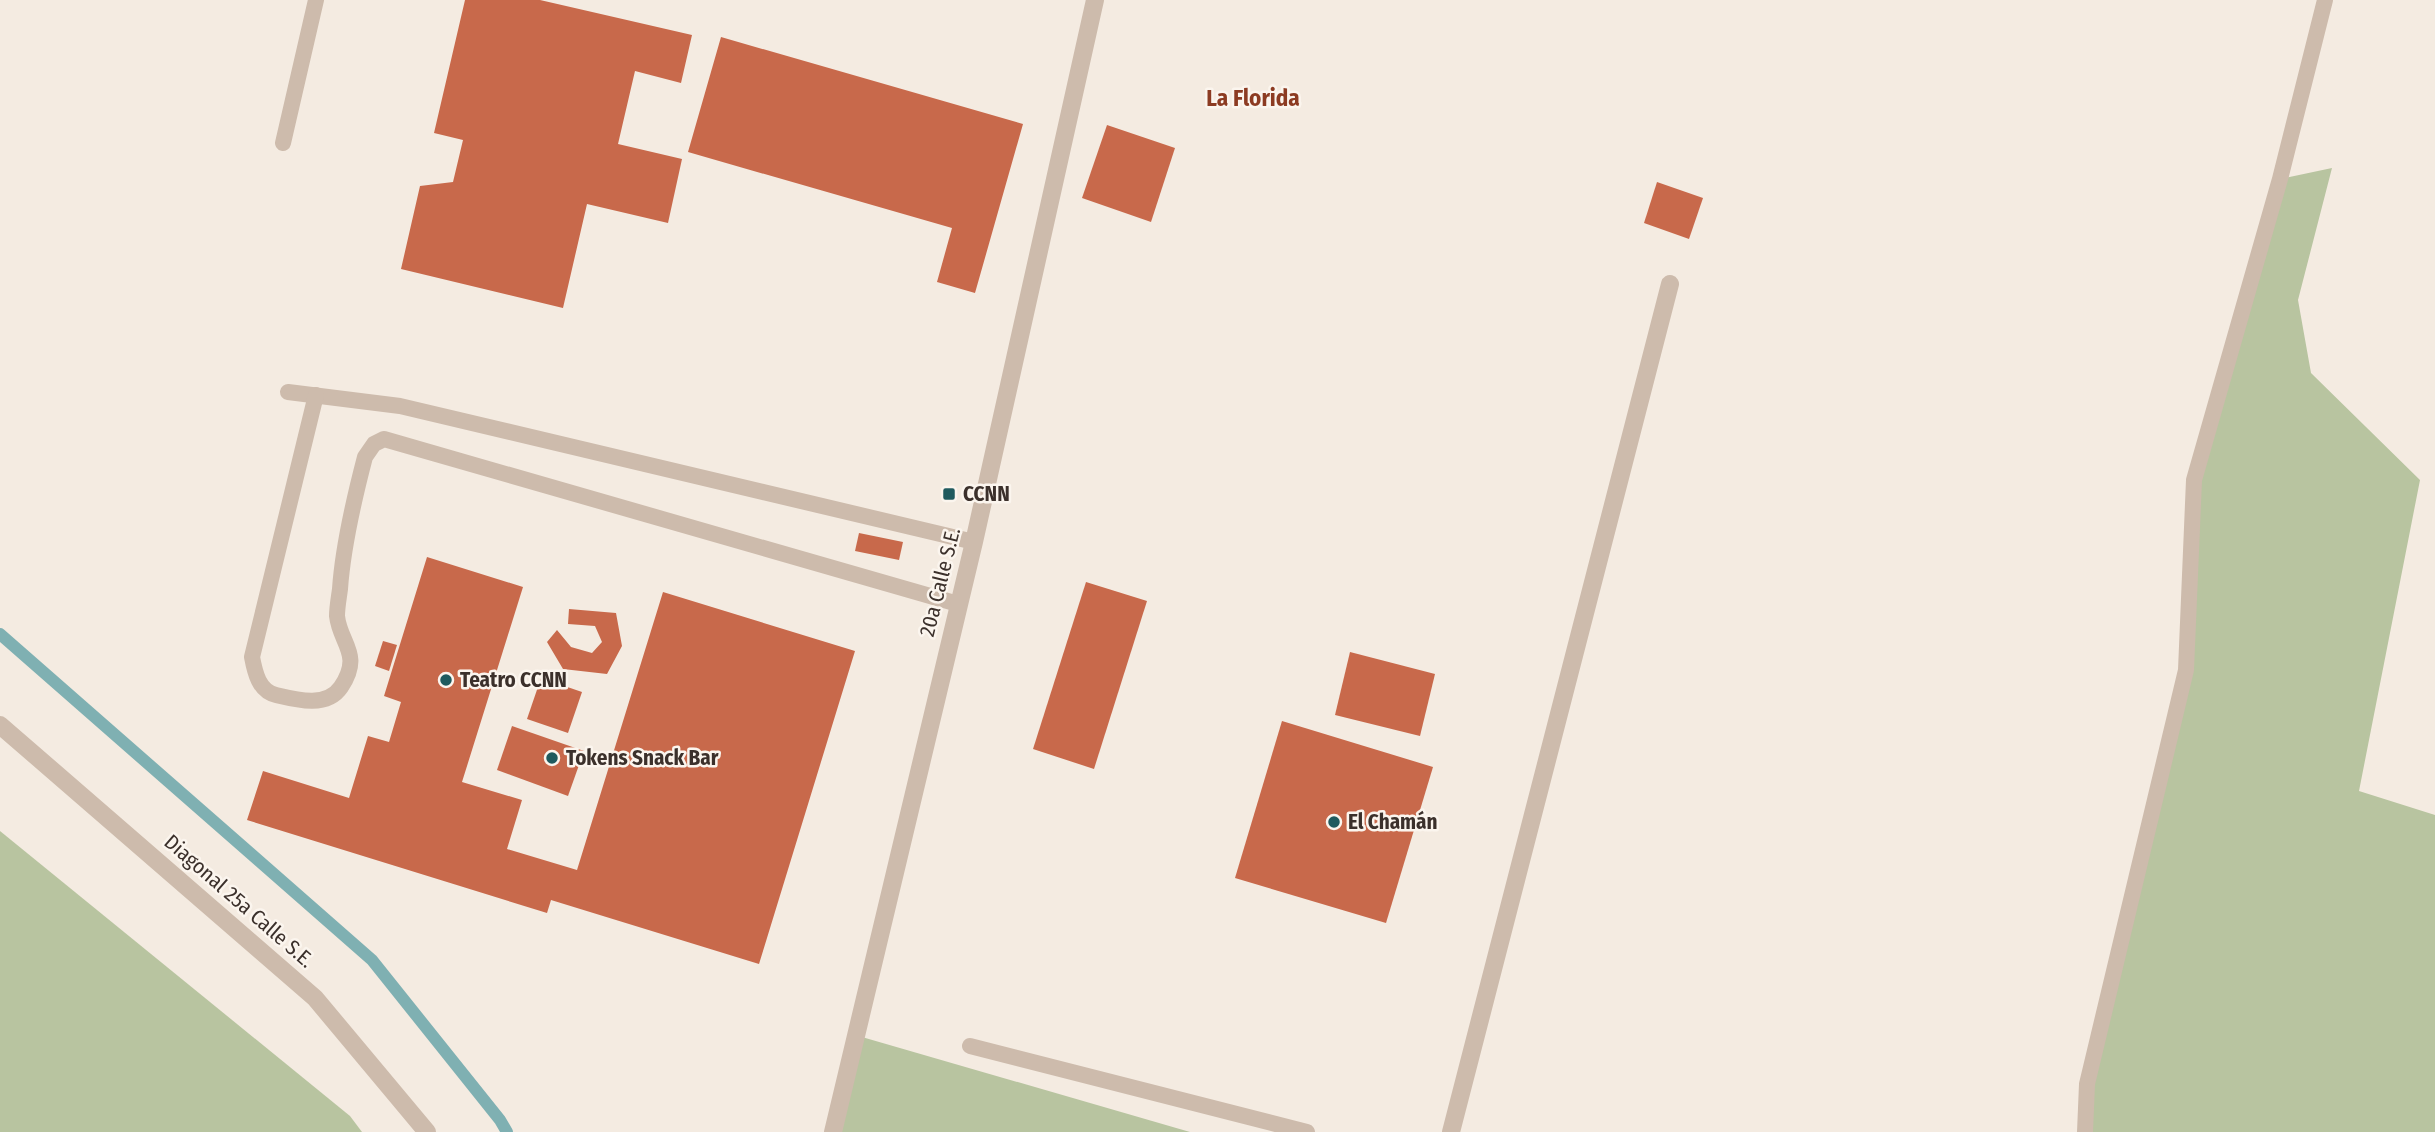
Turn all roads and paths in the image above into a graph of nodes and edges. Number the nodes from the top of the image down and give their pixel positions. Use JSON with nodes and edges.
{"nodes":[{"id":1,"x":316,"y":0,"type":"edge"},
{"id":2,"x":1095,"y":0,"type":"edge"},
{"id":3,"x":2325,"y":0,"type":"edge"},
{"id":4,"x":283,"y":143,"type":"dead end"},
{"id":5,"x":1670,"y":284,"type":"dead end"},
{"id":6,"x":288,"y":392,"type":"dead end"},
{"id":7,"x":316,"y":395,"type":"junction"},
{"id":8,"x":974,"y":542,"type":"junction"},
{"id":9,"x":958,"y":604,"type":"junction"},
{"id":10,"x":0,"y":725,"type":"edge"},
{"id":11,"x":970,"y":1046,"type":"dead end"},
{"id":12,"x":427,"y":1132,"type":"edge"},
{"id":13,"x":833,"y":1132,"type":"edge"},
{"id":14,"x":1307,"y":1132,"type":"edge"},
{"id":15,"x":1451,"y":1132,"type":"edge"},
{"id":16,"x":2085,"y":1132,"type":"edge"}],
"edges":[{"from":1,"to":4,"type":"lane"},
{"from":2,"to":8,"type":"street","name":"20a Calle S.E."},
{"from":3,"to":16,"type":"lane"},
{"from":5,"to":15,"type":"street"},
{"from":6,"to":7,"type":"lane"},
{"from":7,"to":8,"type":"lane"},
{"from":7,"to":9,"type":"lane"},
{"from":8,"to":9,"type":"street","name":"20a Calle S.E."},
{"from":9,"to":13,"type":"street","name":"20a Calle S.E."},
{"from":10,"to":12,"type":"street","name":"Diagonal 25a Calle S.E."},
{"from":11,"to":14,"type":"lane"}]}
